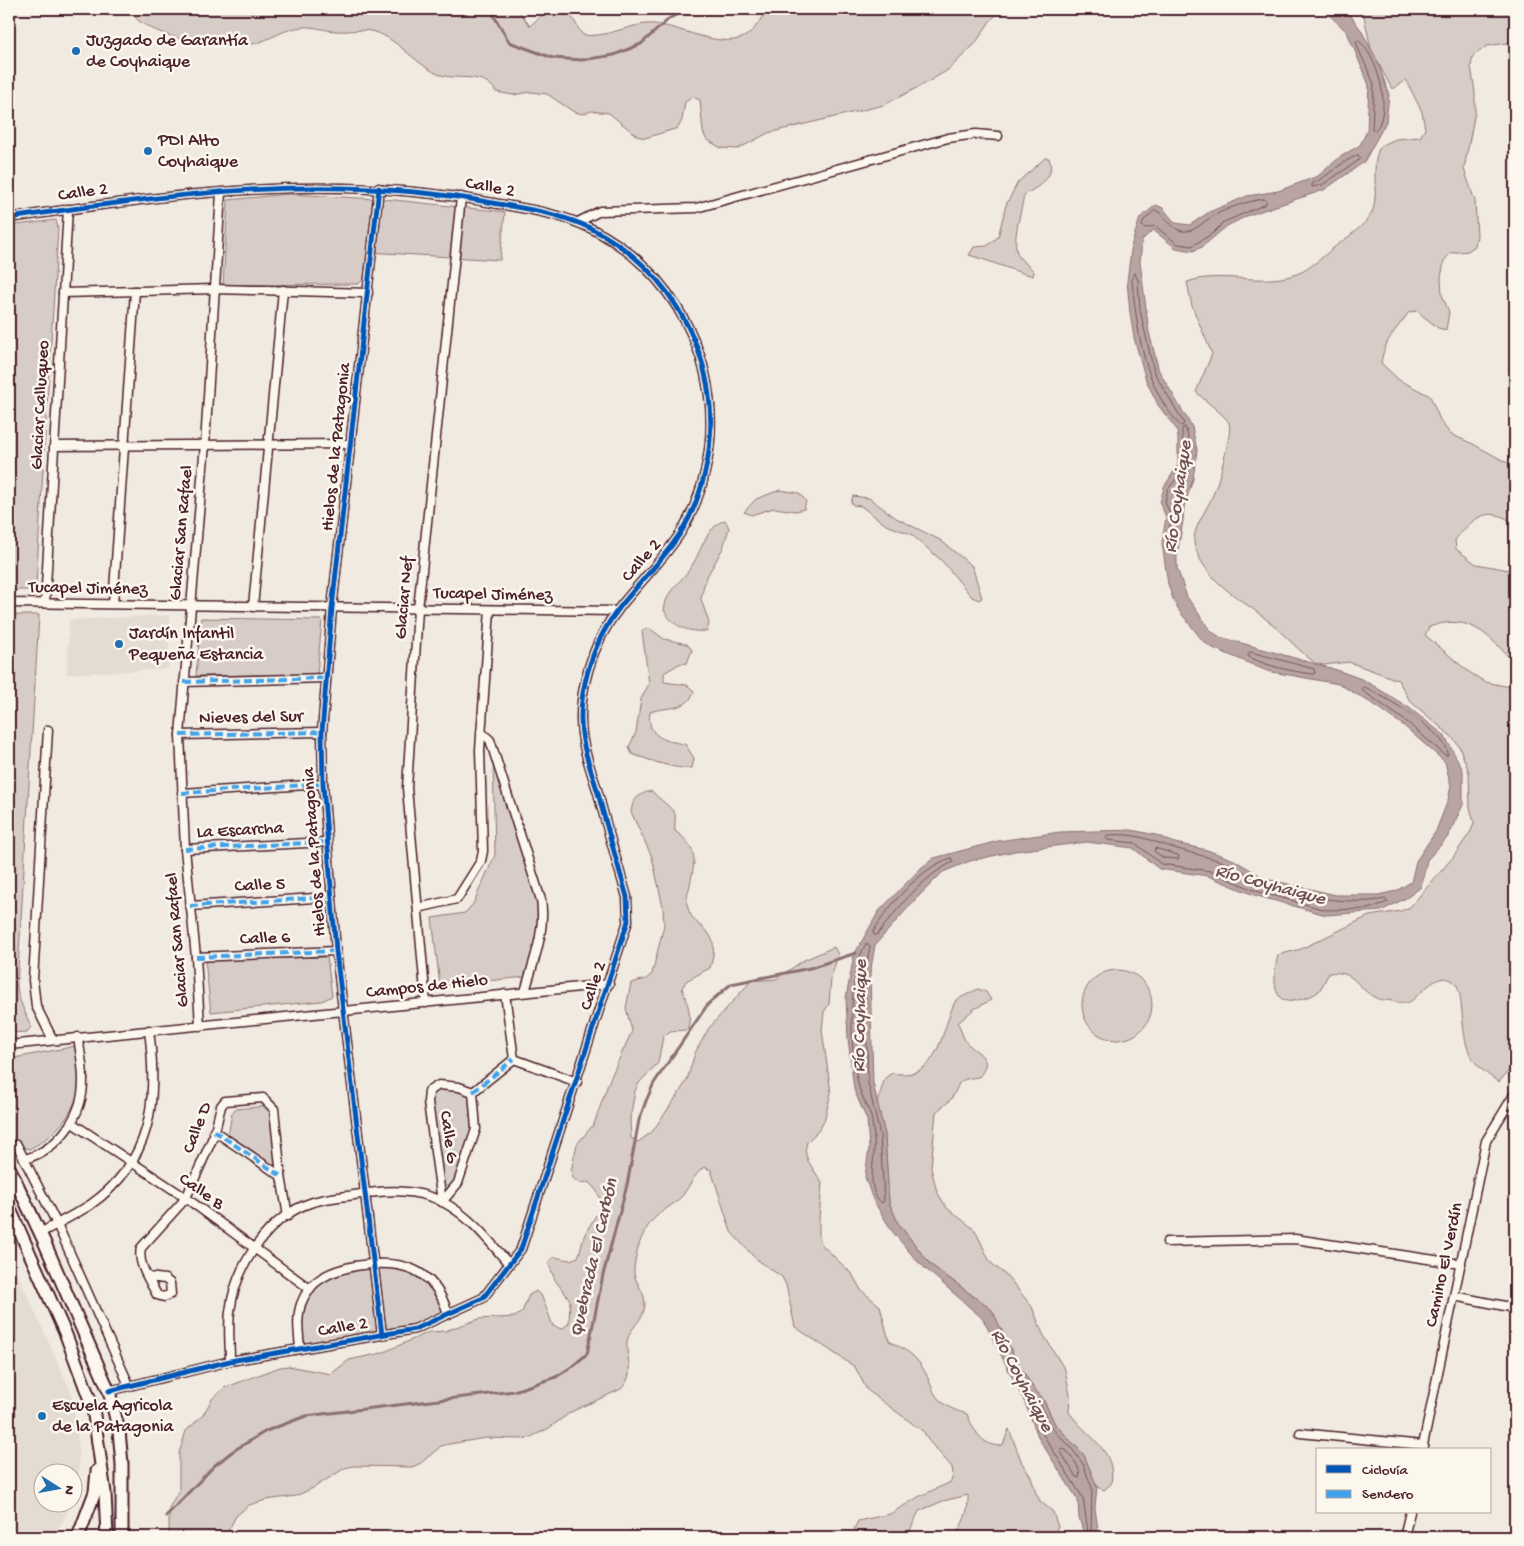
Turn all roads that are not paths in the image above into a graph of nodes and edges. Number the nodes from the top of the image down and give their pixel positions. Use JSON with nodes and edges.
{"nodes":[{"id":1,"x":998,"y":136,"type":"dead end"},
{"id":2,"x":379,"y":188,"type":"junction"},
{"id":3,"x":221,"y":193,"type":"junction"},
{"id":4,"x":461,"y":197,"type":"junction"},
{"id":5,"x":68,"y":209,"type":"junction"},
{"id":6,"x":9,"y":218,"type":"edge"},
{"id":7,"x":578,"y":222,"type":"junction"},
{"id":8,"x":215,"y":289,"type":"junction"},
{"id":9,"x":136,"y":290,"type":"junction"},
{"id":10,"x":283,"y":290,"type":"junction"},
{"id":11,"x":63,"y":293,"type":"junction"},
{"id":12,"x":368,"y":293,"type":"junction"},
{"id":13,"x":204,"y":444,"type":"junction"},
{"id":14,"x":269,"y":444,"type":"junction"},
{"id":15,"x":351,"y":444,"type":"junction"},
{"id":16,"x":124,"y":445,"type":"junction"},
{"id":17,"x":54,"y":446,"type":"junction"},
{"id":18,"x":9,"y":603,"type":"edge"},
{"id":19,"x":45,"y":604,"type":"junction"},
{"id":20,"x":113,"y":604,"type":"junction"},
{"id":21,"x":191,"y":606,"type":"junction"},
{"id":22,"x":253,"y":606,"type":"junction"},
{"id":23,"x":332,"y":608,"type":"junction"},
{"id":24,"x":418,"y":609,"type":"junction"},
{"id":25,"x":490,"y":610,"type":"junction"},
{"id":26,"x":617,"y":611,"type":"junction"},
{"id":27,"x":325,"y":678,"type":"junction"},
{"id":28,"x":184,"y":682,"type":"junction"},
{"id":29,"x":48,"y":730,"type":"dead end"},
{"id":30,"x":322,"y":732,"type":"junction"},
{"id":31,"x":481,"y":732,"type":"junction"},
{"id":32,"x":180,"y":735,"type":"junction"},
{"id":33,"x":323,"y":784,"type":"junction"},
{"id":34,"x":182,"y":793,"type":"junction"},
{"id":35,"x":327,"y":842,"type":"junction"},
{"id":36,"x":185,"y":849,"type":"junction"},
{"id":37,"x":331,"y":897,"type":"junction"},
{"id":38,"x":190,"y":906,"type":"junction"},
{"id":39,"x":418,"y":908,"type":"junction"},
{"id":40,"x":336,"y":951,"type":"junction"},
{"id":41,"x":196,"y":957,"type":"junction"},
{"id":42,"x":609,"y":984,"type":"junction"},
{"id":43,"x":525,"y":992,"type":"junction"},
{"id":44,"x":505,"y":994,"type":"junction"},
{"id":45,"x":426,"y":1003,"type":"junction"},
{"id":46,"x":343,"y":1011,"type":"junction"},
{"id":47,"x":200,"y":1026,"type":"junction"},
{"id":48,"x":150,"y":1030,"type":"junction"},
{"id":49,"x":78,"y":1037,"type":"junction"},
{"id":50,"x":53,"y":1040,"type":"junction"},
{"id":51,"x":9,"y":1045,"type":"edge"},
{"id":52,"x":514,"y":1059,"type":"junction"},
{"id":53,"x":577,"y":1082,"type":"junction"},
{"id":54,"x":474,"y":1092,"type":"junction"},
{"id":55,"x":1515,"y":1093,"type":"edge"},
{"id":56,"x":72,"y":1123,"type":"junction"},
{"id":57,"x":214,"y":1131,"type":"junction"},
{"id":58,"x":17,"y":1145,"type":"dead end"},
{"id":59,"x":25,"y":1160,"type":"junction"},
{"id":60,"x":130,"y":1163,"type":"junction"},
{"id":61,"x":9,"y":1167,"type":"edge"},
{"id":62,"x":280,"y":1176,"type":"junction"},
{"id":63,"x":365,"y":1193,"type":"junction"},
{"id":64,"x":186,"y":1198,"type":"junction"},
{"id":65,"x":442,"y":1202,"type":"junction"},
{"id":66,"x":9,"y":1208,"type":"edge"},
{"id":67,"x":288,"y":1216,"type":"junction"},
{"id":68,"x":57,"y":1224,"type":"junction"},
{"id":69,"x":40,"y":1233,"type":"junction"},
{"id":70,"x":1167,"y":1242,"type":"dead end"},
{"id":71,"x":255,"y":1249,"type":"junction"},
{"id":72,"x":374,"y":1263,"type":"junction"},
{"id":73,"x":509,"y":1264,"type":"junction"},
{"id":74,"x":1461,"y":1264,"type":"junction"},
{"id":75,"x":148,"y":1277,"type":"dead end"},
{"id":76,"x":310,"y":1289,"type":"junction"},
{"id":77,"x":1454,"y":1296,"type":"junction"},
{"id":78,"x":1515,"y":1308,"type":"edge"},
{"id":79,"x":448,"y":1314,"type":"junction"},
{"id":80,"x":382,"y":1335,"type":"junction"},
{"id":81,"x":300,"y":1349,"type":"junction"},
{"id":82,"x":230,"y":1361,"type":"junction"},
{"id":83,"x":129,"y":1385,"type":"junction"},
{"id":84,"x":109,"y":1391,"type":"junction"},
{"id":85,"x":1300,"y":1433,"type":"dead end"},
{"id":86,"x":99,"y":1442,"type":"junction"},
{"id":87,"x":1423,"y":1447,"type":"edge"},
{"id":88,"x":1410,"y":1514,"type":"edge"},
{"id":89,"x":78,"y":1537,"type":"edge"},
{"id":90,"x":106,"y":1537,"type":"edge"},
{"id":91,"x":122,"y":1537,"type":"edge"},
{"id":92,"x":1404,"y":1537,"type":"edge"}],
"edges":[{"from":1,"to":7,"type":"street"},
{"from":2,"to":3,"type":"street","name":"Calle 2"},
{"from":2,"to":4,"type":"street","name":"Calle 2"},
{"from":2,"to":12,"type":"street","name":"Hielos de la Patagonia"},
{"from":3,"to":5,"type":"street","name":"Calle 2"},
{"from":3,"to":8,"type":"street","name":"Glaciar San Rafael"},
{"from":4,"to":7,"type":"street","name":"Calle 2"},
{"from":4,"to":24,"type":"street","name":"Glaciar Nef"},
{"from":5,"to":6,"type":"street","name":"Calle 2"},
{"from":5,"to":11,"type":"street","name":"Glaciar Calluqueo"},
{"from":7,"to":26,"type":"street","name":"Calle 2"},
{"from":8,"to":9,"type":"street"},
{"from":8,"to":10,"type":"street"},
{"from":8,"to":13,"type":"street","name":"Glaciar San Rafael"},
{"from":9,"to":11,"type":"street"},
{"from":9,"to":16,"type":"street"},
{"from":10,"to":12,"type":"street"},
{"from":10,"to":14,"type":"street"},
{"from":11,"to":17,"type":"street","name":"Glaciar Calluqueo"},
{"from":12,"to":15,"type":"street","name":"Hielos de la Patagonia"},
{"from":13,"to":14,"type":"street"},
{"from":13,"to":16,"type":"street"},
{"from":13,"to":21,"type":"street","name":"Glaciar San Rafael"},
{"from":14,"to":15,"type":"street"},
{"from":14,"to":22,"type":"street"},
{"from":15,"to":23,"type":"street","name":"Hielos de la Patagonia"},
{"from":16,"to":17,"type":"street"},
{"from":16,"to":20,"type":"street"},
{"from":17,"to":19,"type":"street","name":"Glaciar Calluqueo"},
{"from":18,"to":19,"type":"street","name":"Tucapel Jiménez"},
{"from":19,"to":20,"type":"street","name":"Tucapel Jiménez"},
{"from":20,"to":21,"type":"street","name":"Tucapel Jiménez"},
{"from":21,"to":22,"type":"street","name":"Tucapel Jiménez"},
{"from":21,"to":28,"type":"street","name":"Glaciar San Rafael"},
{"from":22,"to":23,"type":"street","name":"Tucapel Jiménez"},
{"from":23,"to":24,"type":"street","name":"Tucapel Jiménez"},
{"from":23,"to":27,"type":"street","name":"Hielos de la Patagonia"},
{"from":24,"to":25,"type":"street","name":"Tucapel Jiménez"},
{"from":24,"to":39,"type":"street","name":"Glaciar Nef"},
{"from":25,"to":26,"type":"street","name":"Tucapel Jiménez"},
{"from":25,"to":31,"type":"street"},
{"from":26,"to":42,"type":"street","name":"Calle 2"},
{"from":27,"to":28,"type":"street"},
{"from":27,"to":30,"type":"street","name":"Hielos de la Patagonia"},
{"from":28,"to":32,"type":"street","name":"Glaciar San Rafael"},
{"from":29,"to":50,"type":"street"},
{"from":30,"to":32,"type":"street","name":"Nieves del Sur"},
{"from":30,"to":33,"type":"street","name":"Hielos de la Patagonia"},
{"from":31,"to":39,"type":"street"},
{"from":31,"to":43,"type":"street"},
{"from":32,"to":34,"type":"street","name":"Glaciar San Rafael"},
{"from":33,"to":34,"type":"street"},
{"from":33,"to":35,"type":"street","name":"Hielos de la Patagonia"},
{"from":34,"to":36,"type":"street","name":"Glaciar San Rafael"},
{"from":35,"to":36,"type":"street","name":"La Escarcha"},
{"from":35,"to":37,"type":"street","name":"Hielos de la Patagonia"},
{"from":36,"to":38,"type":"street","name":"Glaciar San Rafael"},
{"from":37,"to":38,"type":"street","name":"Calle 5"},
{"from":37,"to":40,"type":"street","name":"Hielos de la Patagonia"},
{"from":38,"to":41,"type":"street","name":"Glaciar San Rafael"},
{"from":39,"to":45,"type":"street","name":"Glaciar Nef"},
{"from":40,"to":41,"type":"street","name":"Calle 6"},
{"from":40,"to":46,"type":"street","name":"Hielos de la Patagonia"},
{"from":41,"to":47,"type":"street","name":"Glaciar San Rafael"},
{"from":42,"to":43,"type":"street","name":"Campos de Hielo"},
{"from":42,"to":53,"type":"street","name":"Calle 2"},
{"from":43,"to":44,"type":"street","name":"Campos de Hielo"},
{"from":44,"to":45,"type":"street","name":"Campos de Hielo"},
{"from":44,"to":52,"type":"street"},
{"from":45,"to":46,"type":"street","name":"Campos de Hielo"},
{"from":46,"to":47,"type":"street","name":"Campos de Hielo"},
{"from":46,"to":63,"type":"street","name":"Hielos de la Patagonia"},
{"from":47,"to":48,"type":"street","name":"Campos de Hielo"},
{"from":48,"to":49,"type":"street","name":"Campos de Hielo"},
{"from":48,"to":60,"type":"street"},
{"from":49,"to":50,"type":"street","name":"Campos de Hielo"},
{"from":49,"to":56,"type":"street"},
{"from":50,"to":51,"type":"street","name":"Campos de Hielo"},
{"from":52,"to":53,"type":"street"},
{"from":52,"to":54,"type":"street"},
{"from":53,"to":73,"type":"street","name":"Calle 2"},
{"from":54,"to":65,"type":"street","name":"Calle G"},
{"from":54,"to":65,"type":"street","name":"Calle G"},
{"from":55,"to":74,"type":"street","name":"Camino El Verdín"},
{"from":56,"to":59,"type":"street"},
{"from":56,"to":60,"type":"street","name":"Calle B"},
{"from":57,"to":62,"type":"street"},
{"from":57,"to":62,"type":"street","name":"Calle D"},
{"from":57,"to":64,"type":"street","name":"Calle D"},
{"from":58,"to":59,"type":"street"},
{"from":59,"to":68,"type":"street"},
{"from":60,"to":64,"type":"street","name":"Calle B"},
{"from":60,"to":68,"type":"street"},
{"from":61,"to":69,"type":"main road"},
{"from":62,"to":67,"type":"street","name":"Calle D"},
{"from":63,"to":65,"type":"street"},
{"from":63,"to":67,"type":"street"},
{"from":63,"to":72,"type":"street","name":"Hielos de la Patagonia"},
{"from":64,"to":71,"type":"street","name":"Calle B"},
{"from":64,"to":75,"type":"street","name":"Calle D"},
{"from":65,"to":73,"type":"street"},
{"from":66,"to":86,"type":"main road"},
{"from":67,"to":71,"type":"street"},
{"from":68,"to":69,"type":"street"},
{"from":68,"to":83,"type":"street"},
{"from":69,"to":84,"type":"main road"},
{"from":70,"to":74,"type":"street"},
{"from":71,"to":76,"type":"street","name":"Calle B"},
{"from":71,"to":82,"type":"street"},
{"from":72,"to":76,"type":"street"},
{"from":72,"to":79,"type":"street"},
{"from":72,"to":80,"type":"street","name":"Hielos de la Patagonia"},
{"from":73,"to":79,"type":"street","name":"Calle 2"},
{"from":74,"to":77,"type":"street","name":"Camino El Verdín"},
{"from":76,"to":81,"type":"street"},
{"from":77,"to":78,"type":"street"},
{"from":77,"to":87,"type":"street","name":"Camino El Verdín"},
{"from":79,"to":80,"type":"street","name":"Calle 2"},
{"from":80,"to":81,"type":"street","name":"Calle 2"},
{"from":81,"to":82,"type":"street","name":"Calle 2"},
{"from":82,"to":83,"type":"street","name":"Calle 2"},
{"from":83,"to":84,"type":"street","name":"Calle 2"},
{"from":84,"to":91,"type":"main road"},
{"from":85,"to":87,"type":"street"},
{"from":86,"to":89,"type":"main road"},
{"from":86,"to":90,"type":"main road"},
{"from":88,"to":92,"type":"street"}]}
